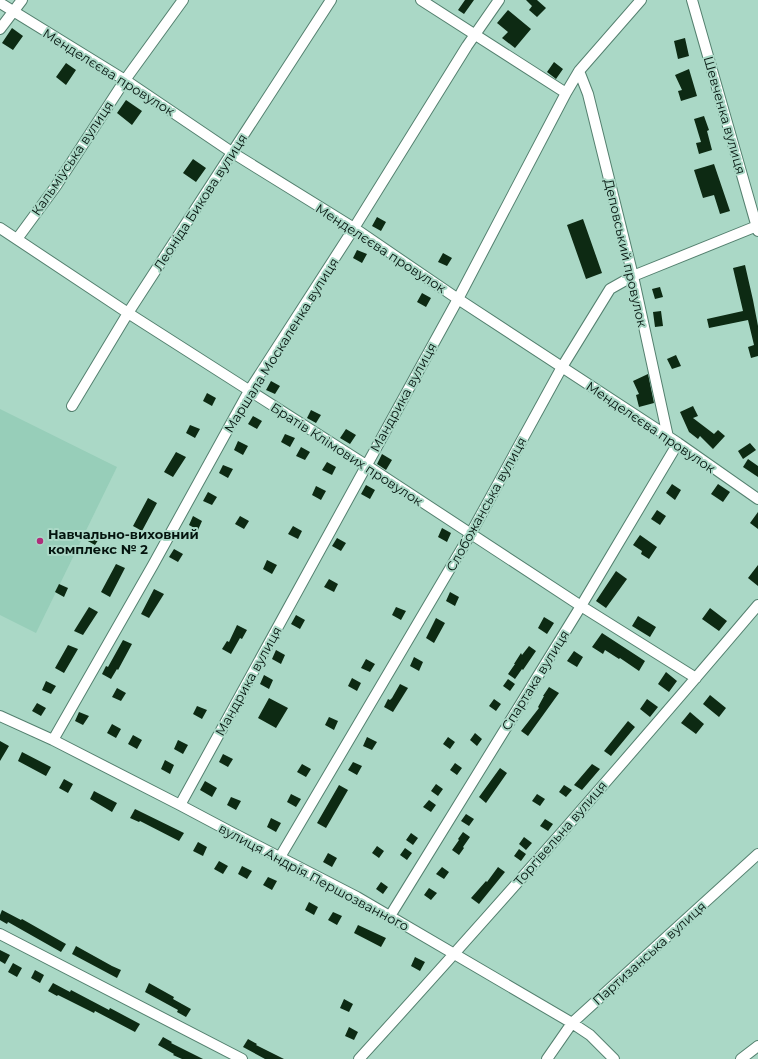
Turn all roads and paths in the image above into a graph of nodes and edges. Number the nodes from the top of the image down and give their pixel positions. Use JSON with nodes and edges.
{"nodes":[{"id":1,"x":22,"y":0,"type":"edge"},
{"id":2,"x":183,"y":0,"type":"edge"},
{"id":3,"x":331,"y":0,"type":"edge"},
{"id":4,"x":421,"y":0,"type":"edge"},
{"id":5,"x":499,"y":0,"type":"edge"},
{"id":6,"x":641,"y":0,"type":"edge"},
{"id":7,"x":692,"y":0,"type":"edge"},
{"id":8,"x":0,"y":3,"type":"edge"},
{"id":9,"x":13,"y":11,"type":"junction"},
{"id":10,"x":0,"y":29,"type":"edge"},
{"id":11,"x":474,"y":34,"type":"junction"},
{"id":12,"x":579,"y":71,"type":"junction"},
{"id":13,"x":125,"y":80,"type":"junction"},
{"id":14,"x":566,"y":93,"type":"junction"},
{"id":15,"x":233,"y":153,"type":"junction"},
{"id":16,"x":0,"y":228,"type":"edge"},
{"id":17,"x":354,"y":228,"type":"junction"},
{"id":18,"x":757,"y":229,"type":"edge"},
{"id":19,"x":17,"y":239,"type":"junction"},
{"id":20,"x":633,"y":276,"type":"junction"},
{"id":21,"x":458,"y":298,"type":"junction"},
{"id":22,"x":128,"y":313,"type":"junction"},
{"id":23,"x":562,"y":367,"type":"junction"},
{"id":24,"x":249,"y":391,"type":"junction"},
{"id":25,"x":72,"y":406,"type":"dead end"},
{"id":26,"x":668,"y":436,"type":"junction"},
{"id":27,"x":678,"y":443,"type":"junction"},
{"id":28,"x":366,"y":465,"type":"junction"},
{"id":29,"x":758,"y":499,"type":"edge"},
{"id":30,"x":471,"y":533,"type":"junction"},
{"id":31,"x":758,"y":605,"type":"edge"},
{"id":32,"x":581,"y":606,"type":"junction"},
{"id":33,"x":696,"y":678,"type":"junction"},
{"id":34,"x":0,"y":716,"type":"edge"},
{"id":35,"x":53,"y":740,"type":"junction"},
{"id":36,"x":180,"y":805,"type":"junction"},
{"id":37,"x":758,"y":854,"type":"edge"},
{"id":38,"x":280,"y":857,"type":"junction"},
{"id":39,"x":390,"y":916,"type":"junction"},
{"id":40,"x":0,"y":934,"type":"edge"},
{"id":41,"x":454,"y":954,"type":"junction"},
{"id":42,"x":572,"y":1023,"type":"junction"},
{"id":43,"x":758,"y":1046,"type":"edge"},
{"id":44,"x":242,"y":1059,"type":"edge"},
{"id":45,"x":359,"y":1059,"type":"edge"},
{"id":46,"x":547,"y":1059,"type":"edge"},
{"id":47,"x":614,"y":1059,"type":"edge"},
{"id":48,"x":741,"y":1059,"type":"edge"}],
"edges":[{"from":1,"to":9,"type":"street"},
{"from":2,"to":13,"type":"street","name":"Кальміуська вулиця"},
{"from":3,"to":15,"type":"street","name":"Леоніда Бикова вулиця"},
{"from":4,"to":11,"type":"street"},
{"from":5,"to":11,"type":"street","name":"Маршала Москаленка вулиця"},
{"from":6,"to":12,"type":"street","name":"Мандрика вулиця"},
{"from":7,"to":18,"type":"street","name":"Шевченка вулиця"},
{"from":8,"to":9,"type":"street","name":"Менделєєва провулок"},
{"from":9,"to":10,"type":"street"},
{"from":9,"to":13,"type":"street","name":"Менделєєва провулок"},
{"from":11,"to":14,"type":"street"},
{"from":11,"to":17,"type":"street","name":"Маршала Москаленка вулиця"},
{"from":12,"to":14,"type":"street","name":"Мандрика вулиця"},
{"from":12,"to":20,"type":"street","name":"Деповський провулок"},
{"from":13,"to":15,"type":"street","name":"Менделєєва провулок"},
{"from":13,"to":19,"type":"street","name":"Кальміуська вулиця"},
{"from":14,"to":21,"type":"street","name":"Мандрика вулиця"},
{"from":15,"to":17,"type":"street","name":"Менделєєва провулок"},
{"from":15,"to":22,"type":"street","name":"Леоніда Бикова вулиця"},
{"from":16,"to":19,"type":"street","name":"Братів Клімових провулок"},
{"from":17,"to":21,"type":"street","name":"Менделєєва провулок"},
{"from":17,"to":24,"type":"street","name":"Маршала Москаленка вулиця"},
{"from":18,"to":20,"type":"street","name":"Слобожанська вулиця"},
{"from":19,"to":22,"type":"street","name":"Братів Клімових провулок"},
{"from":20,"to":23,"type":"street","name":"Слобожанська вулиця"},
{"from":20,"to":26,"type":"street","name":"Деповський провулок"},
{"from":21,"to":23,"type":"street","name":"Менделєєва провулок"},
{"from":21,"to":28,"type":"street","name":"Мандрика вулиця"},
{"from":22,"to":24,"type":"street","name":"Братів Клімових провулок"},
{"from":22,"to":25,"type":"street","name":"Леоніда Бикова вулиця"},
{"from":23,"to":26,"type":"street","name":"Менделєєва провулок"},
{"from":23,"to":30,"type":"street","name":"Слобожанська вулиця"},
{"from":24,"to":28,"type":"street","name":"Братів Клімових провулок"},
{"from":24,"to":35,"type":"street","name":"Маршала Москаленка вулиця"},
{"from":26,"to":27,"type":"street","name":"Менделєєва провулок"},
{"from":27,"to":29,"type":"street","name":"Менделєєва провулок"},
{"from":27,"to":32,"type":"street","name":"Спартака вулиця"},
{"from":28,"to":30,"type":"street","name":"Братів Клімових провулок"},
{"from":28,"to":36,"type":"street","name":"Мандрика вулиця"},
{"from":30,"to":32,"type":"street","name":"Братів Клімових провулок"},
{"from":30,"to":38,"type":"street","name":"Слобожанська вулиця"},
{"from":31,"to":33,"type":"street","name":"Торгівельна вулиця"},
{"from":32,"to":33,"type":"street","name":"Братів Клімових провулок"},
{"from":32,"to":39,"type":"street","name":"Спартака вулиця"},
{"from":33,"to":41,"type":"street","name":"Торгівельна вулиця"},
{"from":34,"to":35,"type":"street","name":"вулиця Андрія Першозванного"},
{"from":35,"to":36,"type":"street","name":"вулиця Андрія Першозванного"},
{"from":36,"to":38,"type":"street","name":"вулиця Андрія Першозванного"},
{"from":37,"to":42,"type":"street","name":"Партизанська вулиця"},
{"from":38,"to":39,"type":"street","name":"вулиця Андрія Першозванного"},
{"from":39,"to":41,"type":"street","name":"вулиця Андрія Першозванного"},
{"from":40,"to":44,"type":"street"},
{"from":41,"to":42,"type":"street","name":"вулиця Андрія Першозванного"},
{"from":41,"to":45,"type":"street","name":"Торгівельна вулиця"},
{"from":42,"to":46,"type":"street","name":"Партизанська вулиця"},
{"from":42,"to":47,"type":"street","name":"вулиця Андрія Першозванного"},
{"from":43,"to":48,"type":"street"}]}
